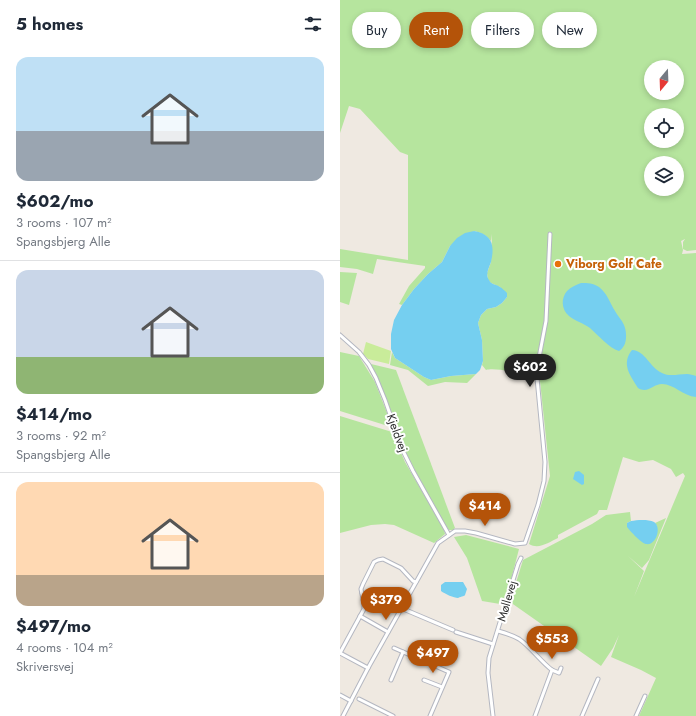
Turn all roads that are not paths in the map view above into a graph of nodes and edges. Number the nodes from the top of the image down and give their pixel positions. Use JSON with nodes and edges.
{"nodes":[{"id":1,"x":550,"y":234,"type":"dead end"},
{"id":2,"x":340,"y":335,"type":"edge"},
{"id":3,"x":449,"y":535,"type":"junction"},
{"id":4,"x":521,"y":558,"type":"dead end"},
{"id":5,"x":416,"y":582,"type":"junction"},
{"id":6,"x":362,"y":593,"type":"junction"},
{"id":7,"x":382,"y":604,"type":"dead end"},
{"id":8,"x":401,"y":608,"type":"junction"},
{"id":9,"x":360,"y":616,"type":"junction"},
{"id":10,"x":498,"y":631,"type":"junction"},
{"id":11,"x":388,"y":632,"type":"junction"},
{"id":12,"x":493,"y":644,"type":"junction"},
{"id":13,"x":394,"y":648,"type":"dead end"},
{"id":14,"x":403,"y":652,"type":"junction"},
{"id":15,"x":340,"y":653,"type":"edge"},
{"id":16,"x":368,"y":668,"type":"junction"},
{"id":17,"x":561,"y":668,"type":"dead end"},
{"id":18,"x":552,"y":670,"type":"junction"},
{"id":19,"x":598,"y":679,"type":"dead end"},
{"id":20,"x":391,"y":680,"type":"dead end"},
{"id":21,"x":424,"y":680,"type":"dead end"},
{"id":22,"x":442,"y":687,"type":"junction"},
{"id":23,"x":340,"y":694,"type":"edge"},
{"id":24,"x":645,"y":696,"type":"dead end"},
{"id":25,"x":359,"y":699,"type":"dead end"},
{"id":26,"x":351,"y":701,"type":"junction"},
{"id":27,"x":343,"y":716,"type":"edge"},
{"id":28,"x":393,"y":716,"type":"edge"},
{"id":29,"x":430,"y":716,"type":"edge"},
{"id":30,"x":493,"y":716,"type":"edge"},
{"id":31,"x":535,"y":716,"type":"edge"},
{"id":32,"x":582,"y":716,"type":"edge"},
{"id":33,"x":636,"y":716,"type":"edge"}],
"edges":[{"from":1,"to":3,"type":"street"},
{"from":2,"to":3,"type":"street","name":"Kjeldvej"},
{"from":3,"to":5,"type":"street"},
{"from":4,"to":10,"type":"street","name":"Møllevej"},
{"from":5,"to":6,"type":"street"},
{"from":5,"to":8,"type":"street"},
{"from":6,"to":7,"type":"street"},
{"from":6,"to":9,"type":"street"},
{"from":8,"to":11,"type":"street"},
{"from":8,"to":12,"type":"street"},
{"from":9,"to":11,"type":"street"},
{"from":9,"to":15,"type":"street"},
{"from":10,"to":12,"type":"street","name":"Møllevej"},
{"from":10,"to":18,"type":"street"},
{"from":11,"to":16,"type":"street"},
{"from":12,"to":30,"type":"street","name":"Møllevej"},
{"from":13,"to":14,"type":"street"},
{"from":14,"to":20,"type":"street"},
{"from":14,"to":22,"type":"street"},
{"from":15,"to":16,"type":"street"},
{"from":16,"to":26,"type":"street"},
{"from":17,"to":18,"type":"street"},
{"from":18,"to":31,"type":"street"},
{"from":19,"to":32,"type":"street"},
{"from":21,"to":22,"type":"street"},
{"from":22,"to":29,"type":"street"},
{"from":23,"to":26,"type":"street"},
{"from":24,"to":33,"type":"street"},
{"from":25,"to":28,"type":"street"},
{"from":26,"to":27,"type":"street"}]}
